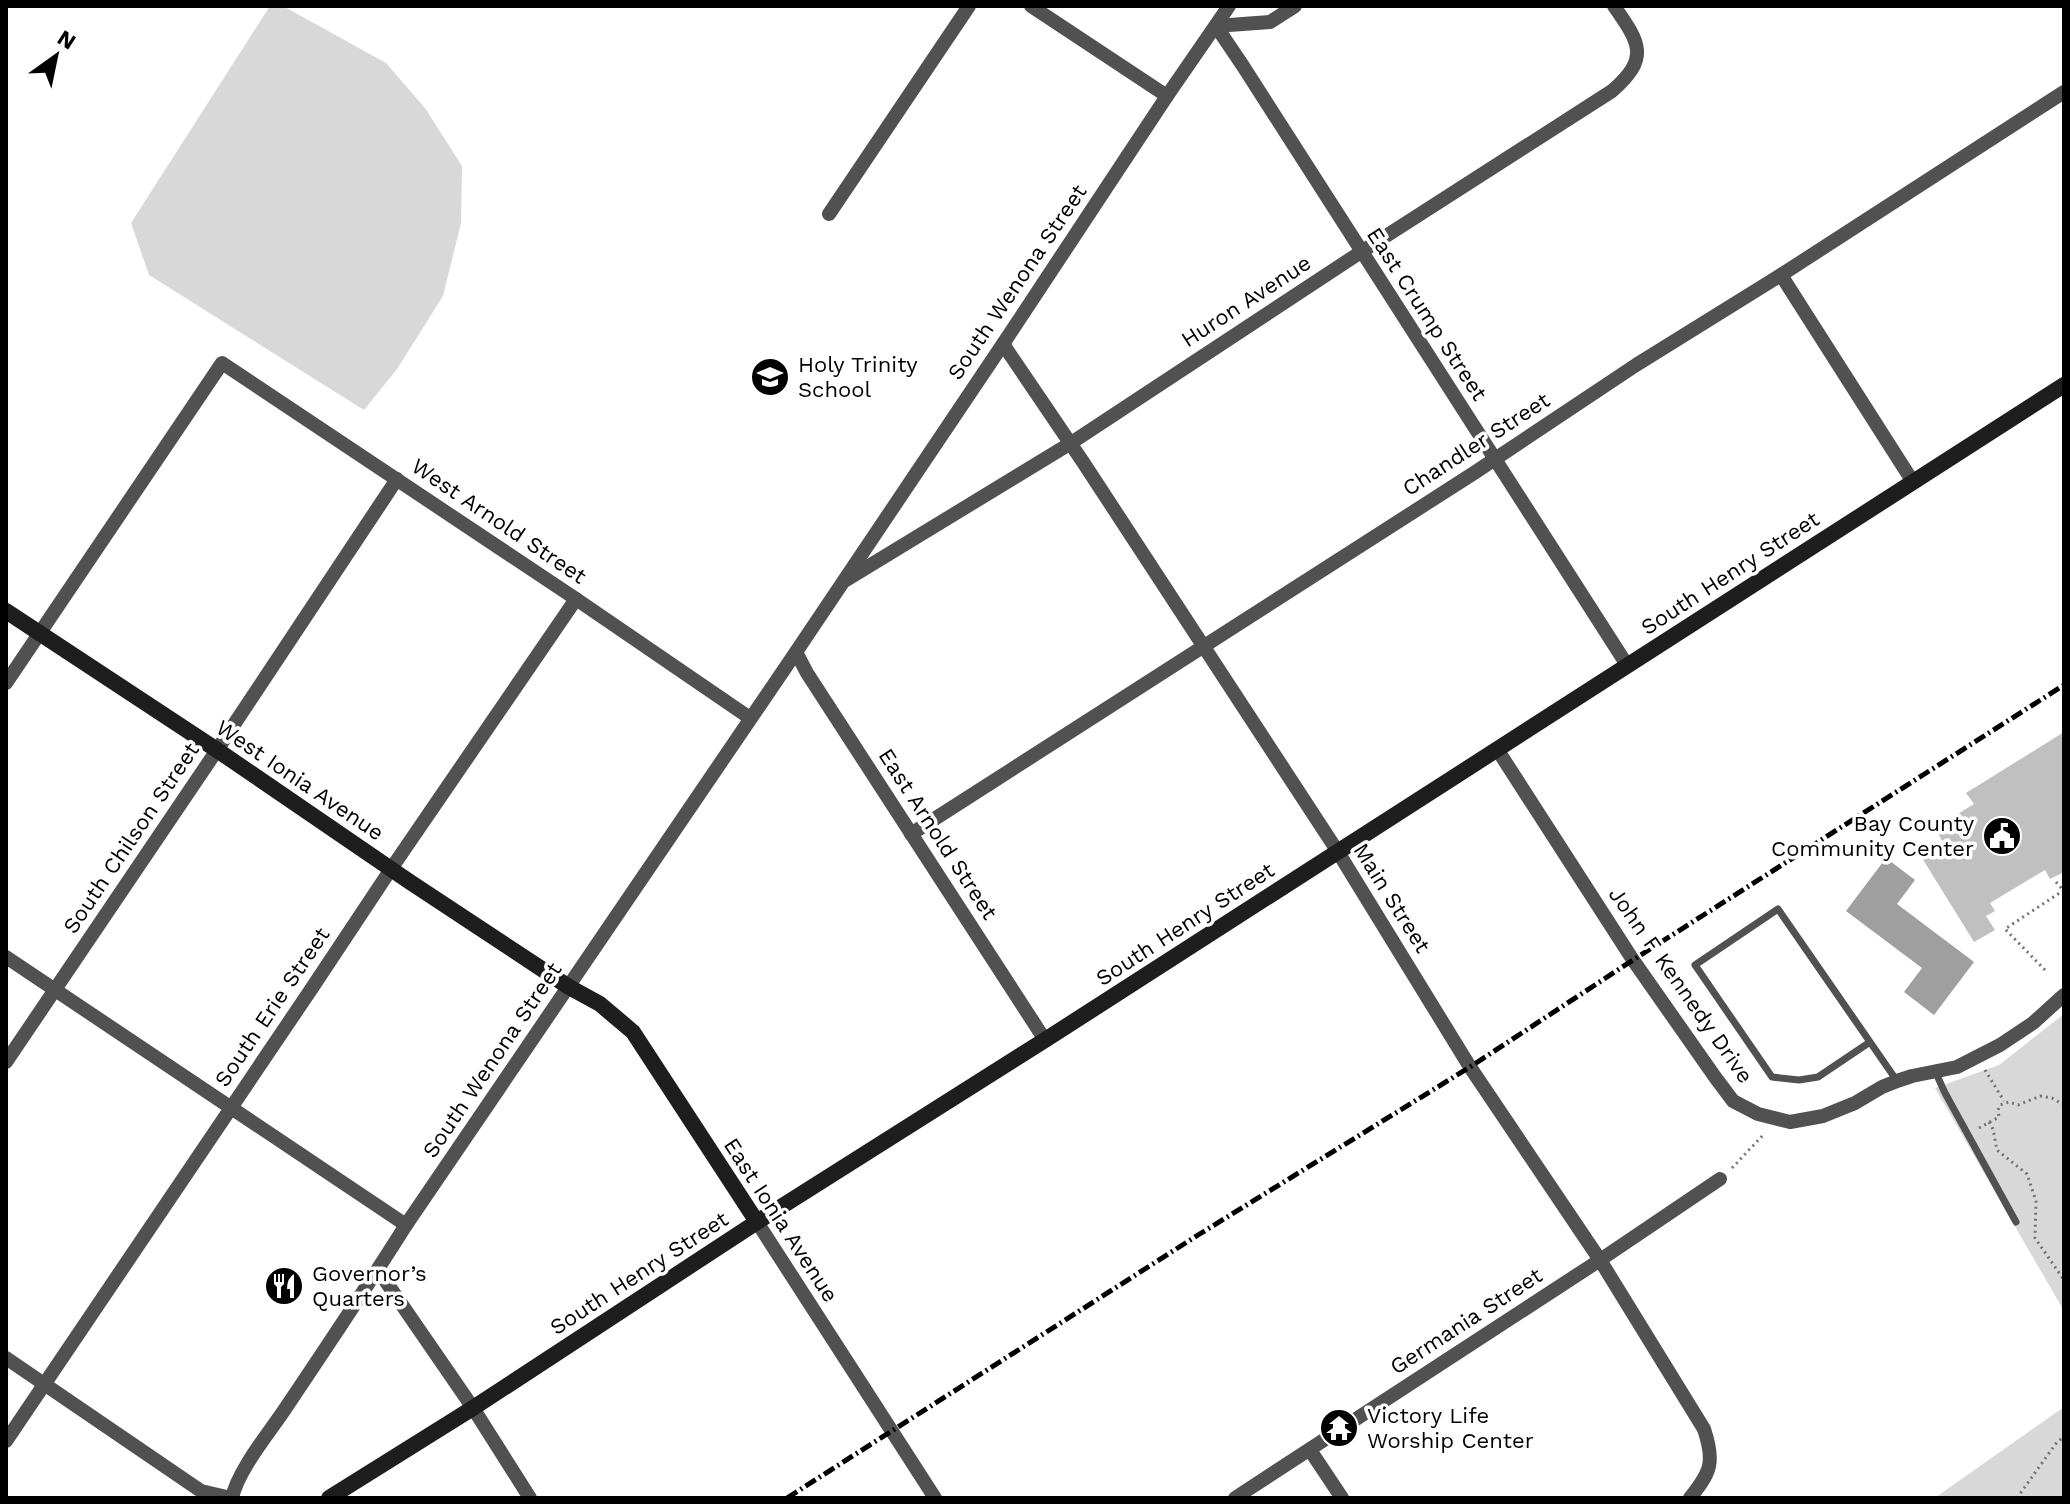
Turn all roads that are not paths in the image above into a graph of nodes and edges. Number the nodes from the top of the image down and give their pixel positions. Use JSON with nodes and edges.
{"nodes":[{"id":1,"x":969,"y":6,"type":"edge"},
{"id":2,"x":1031,"y":6,"type":"edge"},
{"id":3,"x":1229,"y":6,"type":"edge"},
{"id":4,"x":1295,"y":6,"type":"edge"},
{"id":5,"x":1614,"y":6,"type":"edge"},
{"id":6,"x":1216,"y":26,"type":"junction"},
{"id":7,"x":2064,"y":92,"type":"edge"},
{"id":8,"x":1167,"y":96,"type":"junction"},
{"id":9,"x":829,"y":214,"type":"dead end"},
{"id":10,"x":1361,"y":252,"type":"junction"},
{"id":11,"x":1781,"y":275,"type":"junction"},
{"id":12,"x":1003,"y":344,"type":"junction"},
{"id":13,"x":2064,"y":385,"type":"edge"},
{"id":14,"x":1071,"y":443,"type":"junction"},
{"id":15,"x":1494,"y":460,"type":"junction"},
{"id":16,"x":397,"y":479,"type":"junction"},
{"id":17,"x":1913,"y":482,"type":"junction"},
{"id":18,"x":842,"y":582,"type":"junction"},
{"id":19,"x":576,"y":599,"type":"junction"},
{"id":20,"x":6,"y":611,"type":"edge"},
{"id":21,"x":39,"y":633,"type":"junction"},
{"id":22,"x":1205,"y":646,"type":"junction"},
{"id":23,"x":796,"y":652,"type":"junction"},
{"id":24,"x":1627,"y":665,"type":"junction"},
{"id":25,"x":6,"y":683,"type":"edge"},
{"id":26,"x":750,"y":718,"type":"junction"},
{"id":27,"x":1497,"y":749,"type":"junction"},
{"id":28,"x":217,"y":750,"type":"junction"},
{"id":29,"x":911,"y":834,"type":"junction"},
{"id":30,"x":1338,"y":852,"type":"junction"},
{"id":31,"x":391,"y":869,"type":"junction"},
{"id":32,"x":6,"y":957,"type":"edge"},
{"id":33,"x":569,"y":987,"type":"junction"},
{"id":34,"x":55,"y":989,"type":"junction"},
{"id":35,"x":2064,"y":995,"type":"edge"},
{"id":36,"x":1045,"y":1040,"type":"junction"},
{"id":37,"x":1870,"y":1042,"type":"junction"},
{"id":38,"x":6,"y":1062,"type":"edge"},
{"id":39,"x":1935,"y":1071,"type":"junction"},
{"id":40,"x":1897,"y":1081,"type":"junction"},
{"id":41,"x":230,"y":1107,"type":"junction"},
{"id":42,"x":1720,"y":1179,"type":"road end"},
{"id":43,"x":757,"y":1222,"type":"junction"},
{"id":44,"x":2016,"y":1222,"type":"dead end"},
{"id":45,"x":406,"y":1225,"type":"junction"},
{"id":46,"x":1600,"y":1260,"type":"junction"},
{"id":47,"x":378,"y":1270,"type":"junction"},
{"id":48,"x":6,"y":1358,"type":"edge"},
{"id":49,"x":44,"y":1383,"type":"junction"},
{"id":50,"x":473,"y":1408,"type":"junction"},
{"id":51,"x":6,"y":1441,"type":"edge"},
{"id":52,"x":1310,"y":1450,"type":"junction"},
{"id":53,"x":232,"y":1498,"type":"edge"},
{"id":54,"x":329,"y":1498,"type":"edge"},
{"id":55,"x":530,"y":1498,"type":"edge"},
{"id":56,"x":935,"y":1498,"type":"edge"},
{"id":57,"x":1235,"y":1498,"type":"edge"},
{"id":58,"x":1342,"y":1498,"type":"edge"},
{"id":59,"x":1690,"y":1498,"type":"edge"}],
"edges":[{"from":1,"to":9,"type":"street"},
{"from":2,"to":8,"type":"street"},
{"from":3,"to":6,"type":"street","name":"South Wenona Street"},
{"from":4,"to":6,"type":"street"},
{"from":5,"to":10,"type":"street","name":"Huron Avenue"},
{"from":6,"to":8,"type":"street","name":"South Wenona Street"},
{"from":6,"to":10,"type":"street","name":"East Crump Street"},
{"from":7,"to":11,"type":"street","name":"Chandler Street"},
{"from":8,"to":12,"type":"street","name":"South Wenona Street"},
{"from":10,"to":14,"type":"street","name":"Huron Avenue"},
{"from":10,"to":15,"type":"street","name":"East Crump Street"},
{"from":11,"to":15,"type":"street","name":"Chandler Street"},
{"from":11,"to":17,"type":"street"},
{"from":12,"to":14,"type":"street","name":"Main Street"},
{"from":12,"to":18,"type":"street","name":"South Wenona Street"},
{"from":13,"to":17,"type":"street","name":"South Henry Street"},
{"from":14,"to":18,"type":"street","name":"Huron Avenue"},
{"from":14,"to":22,"type":"street","name":"Main Street"},
{"from":15,"to":22,"type":"street","name":"Chandler Street"},
{"from":15,"to":24,"type":"street","name":"East Crump Street"},
{"from":16,"to":19,"type":"street","name":"West Arnold Street"},
{"from":16,"to":21,"type":"street","name":"West Arnold Street"},
{"from":16,"to":28,"type":"street","name":"South Chilson Street"},
{"from":17,"to":24,"type":"street","name":"South Henry Street"},
{"from":18,"to":23,"type":"street","name":"South Wenona Street"},
{"from":19,"to":26,"type":"street","name":"West Arnold Street"},
{"from":19,"to":31,"type":"street","name":"South Erie Street"},
{"from":20,"to":21,"type":"street","name":"West Ionia Avenue"},
{"from":21,"to":25,"type":"street"},
{"from":21,"to":28,"type":"street","name":"West Ionia Avenue"},
{"from":22,"to":29,"type":"street","name":"Chandler Street"},
{"from":22,"to":30,"type":"street","name":"Main Street"},
{"from":23,"to":26,"type":"street","name":"South Wenona Street"},
{"from":23,"to":29,"type":"street","name":"East Arnold Street"},
{"from":24,"to":27,"type":"street","name":"South Henry Street"},
{"from":26,"to":33,"type":"street","name":"South Wenona Street"},
{"from":27,"to":30,"type":"street","name":"South Henry Street"},
{"from":27,"to":40,"type":"street","name":"John F Kennedy Drive"},
{"from":28,"to":31,"type":"street","name":"West Ionia Avenue"},
{"from":28,"to":34,"type":"street","name":"South Chilson Street"},
{"from":29,"to":36,"type":"street","name":"East Arnold Street"},
{"from":30,"to":36,"type":"street","name":"South Henry Street"},
{"from":30,"to":46,"type":"street","name":"Main Street"},
{"from":31,"to":33,"type":"street","name":"West Ionia Avenue"},
{"from":31,"to":41,"type":"street","name":"South Erie Street"},
{"from":32,"to":34,"type":"street"},
{"from":33,"to":43,"type":"street","name":"East Ionia Avenue"},
{"from":33,"to":45,"type":"street","name":"South Wenona Street"},
{"from":34,"to":38,"type":"street","name":"South Chilson Street"},
{"from":34,"to":41,"type":"street"},
{"from":35,"to":39,"type":"street","name":"John F Kennedy Drive"},
{"from":36,"to":43,"type":"street","name":"South Henry Street"},
{"from":37,"to":37,"type":"lane"},
{"from":37,"to":40,"type":"lane"},
{"from":39,"to":40,"type":"street","name":"John F Kennedy Drive"},
{"from":39,"to":44,"type":"lane"},
{"from":41,"to":45,"type":"street"},
{"from":41,"to":49,"type":"street","name":"South Erie Street"},
{"from":42,"to":46,"type":"street","name":"Germania Street"},
{"from":43,"to":50,"type":"street","name":"South Henry Street"},
{"from":43,"to":56,"type":"street","name":"East Ionia Avenue"},
{"from":45,"to":47,"type":"street","name":"South Wenona Street"},
{"from":46,"to":52,"type":"street","name":"Germania Street"},
{"from":46,"to":59,"type":"street","name":"Main Street"},
{"from":47,"to":50,"type":"street"},
{"from":47,"to":53,"type":"street","name":"South Wenona Street"},
{"from":48,"to":49,"type":"street"},
{"from":49,"to":51,"type":"street","name":"South Erie Street"},
{"from":49,"to":53,"type":"street"},
{"from":50,"to":54,"type":"street","name":"South Henry Street"},
{"from":50,"to":55,"type":"street"},
{"from":52,"to":57,"type":"street","name":"Germania Street"},
{"from":52,"to":58,"type":"street"}]}
